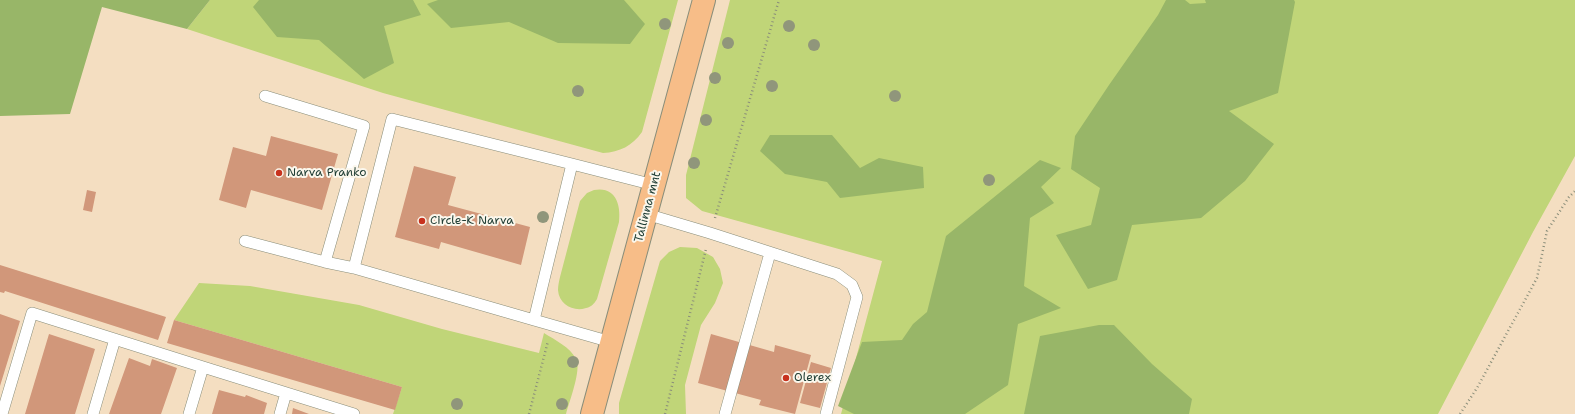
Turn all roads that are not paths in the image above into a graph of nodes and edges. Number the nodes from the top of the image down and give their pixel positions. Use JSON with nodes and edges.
{"nodes":[{"id":1,"x":704,"y":0,"type":"edge"},
{"id":2,"x":265,"y":96,"type":"dead end"},
{"id":3,"x":572,"y":164,"type":"junction"},
{"id":4,"x":654,"y":185,"type":"junction"},
{"id":5,"x":646,"y":214,"type":"junction"},
{"id":6,"x":245,"y":241,"type":"dead end"},
{"id":7,"x":770,"y":253,"type":"junction"},
{"id":8,"x":325,"y":262,"type":"junction"},
{"id":9,"x":354,"y":268,"type":"junction"},
{"id":10,"x":534,"y":320,"type":"junction"},
{"id":11,"x":115,"y":340,"type":"junction"},
{"id":12,"x":611,"y":342,"type":"junction"},
{"id":13,"x":203,"y":367,"type":"junction"},
{"id":14,"x":286,"y":393,"type":"junction"},
{"id":15,"x":2,"y":414,"type":"edge"},
{"id":16,"x":93,"y":414,"type":"edge"},
{"id":17,"x":189,"y":414,"type":"edge"},
{"id":18,"x":280,"y":414,"type":"edge"},
{"id":19,"x":354,"y":414,"type":"edge"},
{"id":20,"x":592,"y":414,"type":"edge"},
{"id":21,"x":725,"y":414,"type":"edge"},
{"id":22,"x":826,"y":414,"type":"edge"}],
"edges":[{"from":1,"to":4,"type":"highway","name":"Tallinna mnt"},
{"from":2,"to":8,"type":"lane"},
{"from":3,"to":4,"type":"lane"},
{"from":3,"to":9,"type":"lane"},
{"from":3,"to":10,"type":"lane"},
{"from":4,"to":5,"type":"highway","name":"Tallinna mnt"},
{"from":5,"to":7,"type":"lane"},
{"from":5,"to":12,"type":"highway","name":"Tallinna mnt"},
{"from":6,"to":8,"type":"lane"},
{"from":7,"to":21,"type":"lane"},
{"from":7,"to":22,"type":"lane"},
{"from":8,"to":9,"type":"lane"},
{"from":9,"to":10,"type":"lane"},
{"from":10,"to":12,"type":"lane"},
{"from":11,"to":13,"type":"lane"},
{"from":11,"to":15,"type":"lane"},
{"from":11,"to":16,"type":"lane"},
{"from":12,"to":20,"type":"highway","name":"Tallinna mnt"},
{"from":13,"to":14,"type":"lane"},
{"from":13,"to":17,"type":"lane"},
{"from":14,"to":18,"type":"lane"},
{"from":14,"to":19,"type":"lane"}]}
